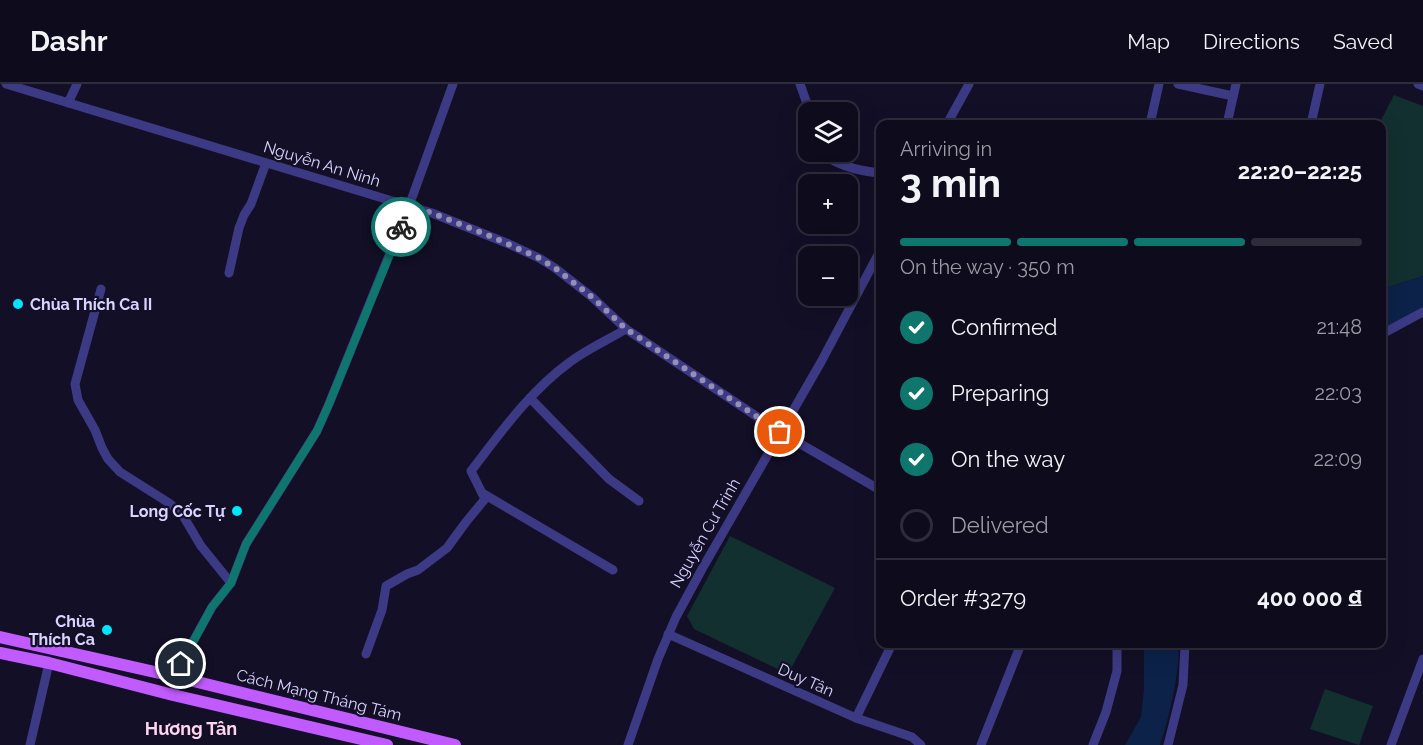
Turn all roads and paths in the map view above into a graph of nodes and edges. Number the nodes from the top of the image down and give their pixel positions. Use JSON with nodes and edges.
{"nodes":[{"id":1,"x":6,"y":84,"type":"edge"},
{"id":2,"x":77,"y":84,"type":"edge"},
{"id":3,"x":453,"y":84,"type":"edge"},
{"id":4,"x":800,"y":84,"type":"edge"},
{"id":5,"x":969,"y":84,"type":"edge"},
{"id":6,"x":1159,"y":84,"type":"edge"},
{"id":7,"x":1178,"y":84,"type":"edge"},
{"id":8,"x":1236,"y":84,"type":"edge"},
{"id":9,"x":1320,"y":84,"type":"edge"},
{"id":10,"x":1418,"y":84,"type":"edge"},
{"id":11,"x":1423,"y":86,"type":"edge"},
{"id":12,"x":1233,"y":96,"type":"junction"},
{"id":13,"x":806,"y":102,"type":"edge"},
{"id":14,"x":68,"y":103,"type":"junction"},
{"id":15,"x":949,"y":120,"type":"edge"},
{"id":16,"x":1151,"y":120,"type":"edge"},
{"id":17,"x":1228,"y":120,"type":"edge"},
{"id":18,"x":1312,"y":120,"type":"edge"},
{"id":19,"x":834,"y":162,"type":"edge"},
{"id":20,"x":266,"y":163,"type":"junction"},
{"id":21,"x":876,"y":172,"type":"edge"},
{"id":22,"x":409,"y":206,"type":"junction"},
{"id":23,"x":876,"y":259,"type":"edge"},
{"id":24,"x":229,"y":273,"type":"dead end"},
{"id":25,"x":101,"y":289,"type":"dead end"},
{"id":26,"x":1423,"y":312,"type":"edge"},
{"id":27,"x":626,"y":329,"type":"junction"},
{"id":28,"x":1386,"y":332,"type":"edge"},
{"id":29,"x":530,"y":398,"type":"junction"},
{"id":30,"x":780,"y":432,"type":"junction"},
{"id":31,"x":876,"y":488,"type":"edge"},
{"id":32,"x":482,"y":493,"type":"junction"},
{"id":33,"x":639,"y":501,"type":"dead end"},
{"id":34,"x":613,"y":570,"type":"dead end"},
{"id":35,"x":231,"y":583,"type":"junction"},
{"id":36,"x":668,"y":634,"type":"junction"},
{"id":37,"x":0,"y":637,"type":"edge"},
{"id":38,"x":890,"y":648,"type":"edge"},
{"id":39,"x":1019,"y":648,"type":"edge"},
{"id":40,"x":1117,"y":648,"type":"edge"},
{"id":41,"x":1185,"y":648,"type":"edge"},
{"id":42,"x":0,"y":653,"type":"edge"},
{"id":43,"x":366,"y":654,"type":"dead end"},
{"id":44,"x":1423,"y":659,"type":"edge"},
{"id":45,"x":49,"y":663,"type":"junction"},
{"id":46,"x":177,"y":677,"type":"junction"},
{"id":47,"x":173,"y":695,"type":"junction"},
{"id":48,"x":856,"y":718,"type":"junction"},
{"id":49,"x":30,"y":745,"type":"edge"},
{"id":50,"x":387,"y":745,"type":"edge"},
{"id":51,"x":455,"y":745,"type":"edge"},
{"id":52,"x":628,"y":745,"type":"edge"},
{"id":53,"x":921,"y":745,"type":"edge"},
{"id":54,"x":981,"y":745,"type":"edge"},
{"id":55,"x":1093,"y":745,"type":"edge"},
{"id":56,"x":1168,"y":745,"type":"edge"},
{"id":57,"x":1391,"y":745,"type":"edge"}],
"edges":[{"from":1,"to":14,"type":"street","name":"Nguyễn An Ninh"},
{"from":2,"to":14,"type":"street"},
{"from":3,"to":22,"type":"street"},
{"from":4,"to":13,"type":"street"},
{"from":5,"to":15,"type":"street"},
{"from":6,"to":16,"type":"street"},
{"from":7,"to":12,"type":"street"},
{"from":8,"to":12,"type":"street"},
{"from":9,"to":18,"type":"street"},
{"from":10,"to":11,"type":"street"},
{"from":12,"to":17,"type":"street"},
{"from":14,"to":20,"type":"street","name":"Nguyễn An Ninh"},
{"from":19,"to":21,"type":"street"},
{"from":20,"to":22,"type":"street","name":"Nguyễn An Ninh"},
{"from":20,"to":24,"type":"street"},
{"from":22,"to":27,"type":"street","name":"Nguyễn An Ninh"},
{"from":22,"to":35,"type":"street"},
{"from":23,"to":30,"type":"street","name":"Nguyễn Cư Trinh"},
{"from":25,"to":35,"type":"street"},
{"from":26,"to":28,"type":"street"},
{"from":27,"to":29,"type":"street"},
{"from":27,"to":30,"type":"street","name":"Nguyễn An Ninh"},
{"from":29,"to":32,"type":"street"},
{"from":29,"to":33,"type":"street"},
{"from":30,"to":31,"type":"street","name":"Nguyễn An Ninh"},
{"from":30,"to":36,"type":"street","name":"Nguyễn Cư Trinh"},
{"from":32,"to":34,"type":"street"},
{"from":32,"to":43,"type":"street"},
{"from":35,"to":46,"type":"street"},
{"from":36,"to":48,"type":"street","name":"Duy Tân"},
{"from":36,"to":52,"type":"street","name":"Nguyễn Cư Trinh"},
{"from":37,"to":46,"type":"main road","name":"Cách Mạng Tháng Tám"},
{"from":38,"to":48,"type":"street"},
{"from":39,"to":54,"type":"street"},
{"from":40,"to":55,"type":"street"},
{"from":41,"to":56,"type":"street"},
{"from":42,"to":45,"type":"main road","name":"Cách Mạng Tháng Tám"},
{"from":44,"to":57,"type":"street"},
{"from":45,"to":47,"type":"main road","name":"Cách Mạng Tháng Tám"},
{"from":45,"to":49,"type":"street"},
{"from":46,"to":47,"type":"street"},
{"from":46,"to":51,"type":"main road","name":"Cách Mạng Tháng Tám"},
{"from":47,"to":50,"type":"main road","name":"Cách Mạng Tháng Tám"},
{"from":48,"to":53,"type":"street","name":"Duy Tân"}]}
